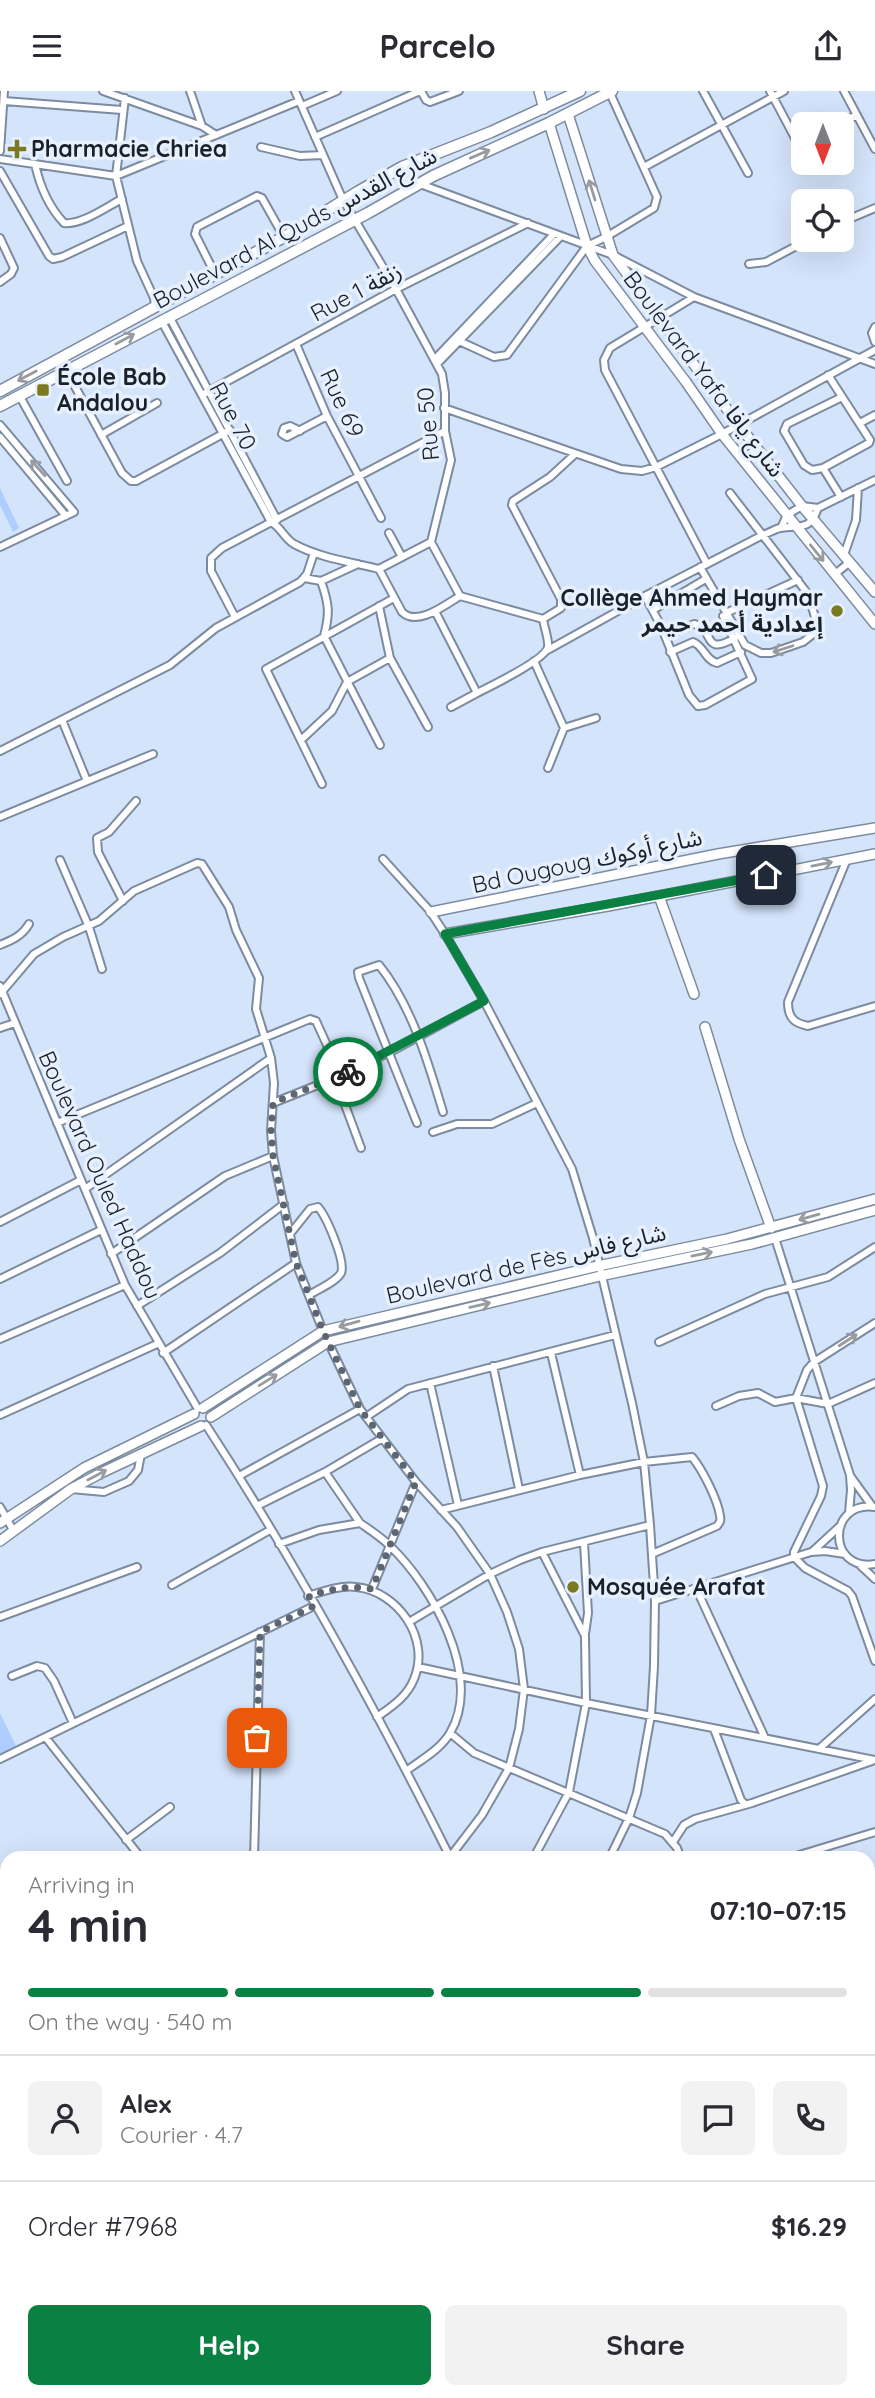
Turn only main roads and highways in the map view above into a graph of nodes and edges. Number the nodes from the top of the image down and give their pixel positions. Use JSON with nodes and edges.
{"nodes":[{"id":1,"x":580,"y":91,"type":"edge"},
{"id":2,"x":611,"y":92,"type":"edge"},
{"id":3,"x":563,"y":95,"type":"edge"},
{"id":4,"x":0,"y":391,"type":"edge"},
{"id":5,"x":0,"y":406,"type":"edge"}],
"edges":[{"from":1,"to":3,"type":"main road","name":"Boulevard Al Quds شارع القدس"},
{"from":5,"to":2,"type":"main road","name":"Boulevard Al Quds شارع القدس","one_way":true},
{"from":3,"to":4,"type":"main road","name":"Boulevard Al Quds شارع القدس","one_way":true}]}
